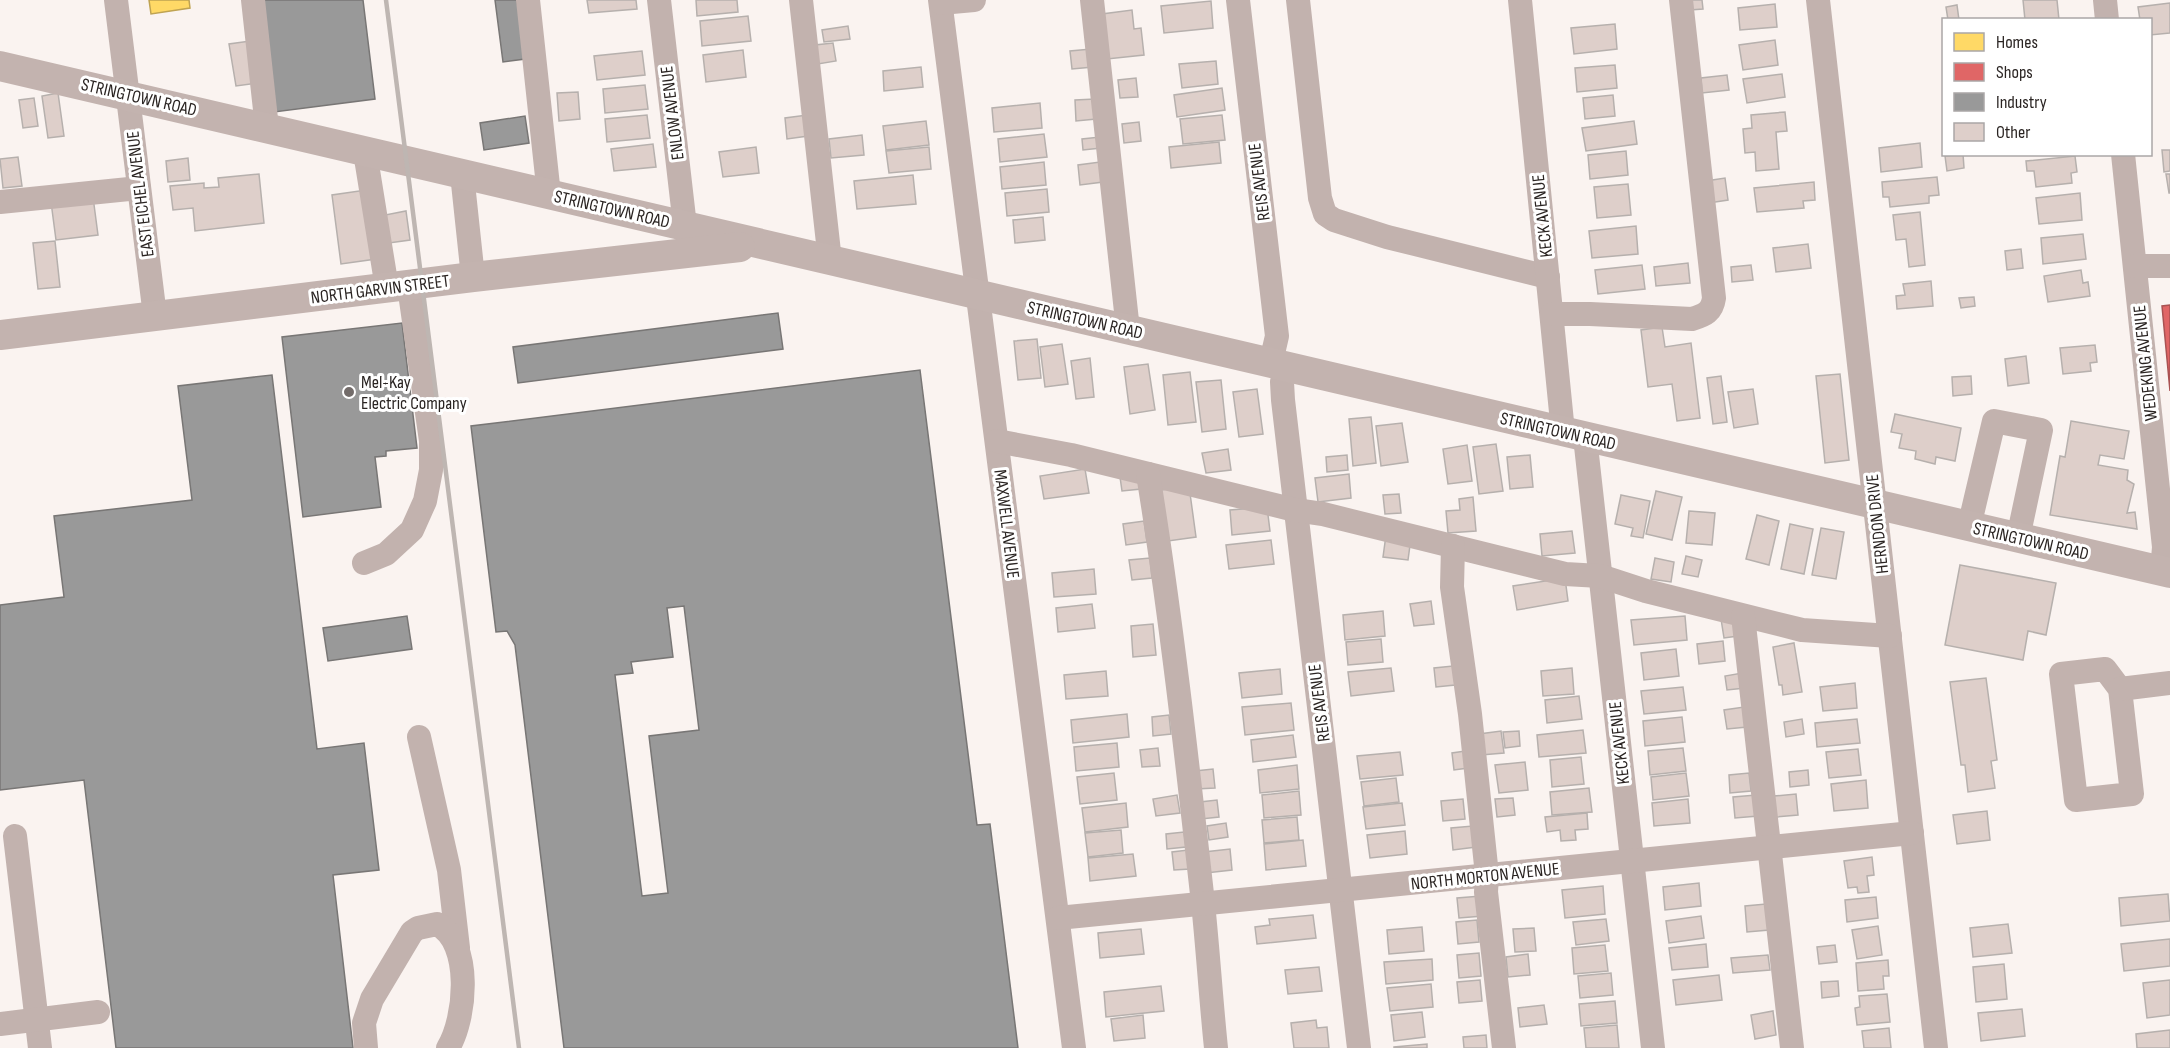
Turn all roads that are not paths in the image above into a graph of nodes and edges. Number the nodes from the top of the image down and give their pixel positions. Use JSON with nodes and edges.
{"nodes":[{"id":1,"x":116,"y":0,"type":"edge"},
{"id":2,"x":253,"y":0,"type":"edge"},
{"id":3,"x":528,"y":0,"type":"edge"},
{"id":4,"x":659,"y":0,"type":"edge"},
{"id":5,"x":801,"y":0,"type":"edge"},
{"id":6,"x":974,"y":0,"type":"edge"},
{"id":7,"x":1092,"y":0,"type":"edge"},
{"id":8,"x":1238,"y":0,"type":"edge"},
{"id":9,"x":1298,"y":0,"type":"edge"},
{"id":10,"x":1520,"y":0,"type":"edge"},
{"id":11,"x":1681,"y":0,"type":"edge"},
{"id":12,"x":1818,"y":0,"type":"edge"},
{"id":13,"x":2105,"y":0,"type":"edge"},
{"id":14,"x":941,"y":2,"type":"edge"},
{"id":15,"x":2108,"y":18,"type":"edge"},
{"id":16,"x":0,"y":66,"type":"edge"},
{"id":17,"x":128,"y":94,"type":"junction"},
{"id":18,"x":267,"y":128,"type":"junction"},
{"id":19,"x":365,"y":152,"type":"junction"},
{"id":20,"x":2123,"y":156,"type":"edge"},
{"id":21,"x":462,"y":174,"type":"junction"},
{"id":22,"x":139,"y":188,"type":"junction"},
{"id":23,"x":549,"y":195,"type":"junction"},
{"id":24,"x":0,"y":202,"type":"edge"},
{"id":25,"x":685,"y":226,"type":"junction"},
{"id":26,"x":761,"y":245,"type":"junction"},
{"id":27,"x":830,"y":261,"type":"junction"},
{"id":28,"x":2135,"y":266,"type":"junction"},
{"id":29,"x":2170,"y":266,"type":"edge"},
{"id":30,"x":473,"y":277,"type":"junction"},
{"id":31,"x":1548,"y":277,"type":"junction"},
{"id":32,"x":398,"y":287,"type":"junction"},
{"id":33,"x":978,"y":296,"type":"junction"},
{"id":34,"x":1551,"y":314,"type":"junction"},
{"id":35,"x":155,"y":316,"type":"junction"},
{"id":36,"x":1128,"y":330,"type":"junction"},
{"id":37,"x":0,"y":334,"type":"edge"},
{"id":38,"x":1268,"y":362,"type":"junction"},
{"id":39,"x":1300,"y":370,"type":"junction"},
{"id":40,"x":2161,"y":425,"type":"edge"},
{"id":41,"x":1574,"y":435,"type":"junction"},
{"id":42,"x":997,"y":441,"type":"junction"},
{"id":43,"x":1148,"y":474,"type":"junction"},
{"id":44,"x":1875,"y":505,"type":"junction"},
{"id":45,"x":1295,"y":510,"type":"junction"},
{"id":46,"x":1969,"y":527,"type":"junction"},
{"id":47,"x":2018,"y":538,"type":"junction"},
{"id":48,"x":1453,"y":546,"type":"junction"},
{"id":49,"x":364,"y":563,"type":"dead end"},
{"id":50,"x":2166,"y":572,"type":"edge"},
{"id":51,"x":1600,"y":576,"type":"junction"},
{"id":52,"x":1743,"y":616,"type":"junction"},
{"id":53,"x":1890,"y":636,"type":"junction"},
{"id":54,"x":2170,"y":683,"type":"edge"},
{"id":55,"x":2120,"y":688,"type":"junction"},
{"id":56,"x":419,"y":737,"type":"dead end"},
{"id":57,"x":1912,"y":833,"type":"junction"},
{"id":58,"x":15,"y":836,"type":"dead end"},
{"id":59,"x":1770,"y":847,"type":"junction"},
{"id":60,"x":1632,"y":861,"type":"junction"},
{"id":61,"x":1486,"y":875,"type":"junction"},
{"id":62,"x":1342,"y":890,"type":"junction"},
{"id":63,"x":1203,"y":903,"type":"junction"},
{"id":64,"x":1058,"y":918,"type":"junction"},
{"id":65,"x":459,"y":956,"type":"junction"},
{"id":66,"x":98,"y":1012,"type":"dead end"},
{"id":67,"x":37,"y":1020,"type":"junction"},
{"id":68,"x":0,"y":1024,"type":"edge"},
{"id":69,"x":40,"y":1048,"type":"edge"},
{"id":70,"x":366,"y":1048,"type":"edge"},
{"id":71,"x":448,"y":1048,"type":"edge"},
{"id":72,"x":1074,"y":1048,"type":"edge"},
{"id":73,"x":1216,"y":1048,"type":"edge"},
{"id":74,"x":1359,"y":1048,"type":"edge"},
{"id":75,"x":1504,"y":1048,"type":"edge"},
{"id":76,"x":1653,"y":1048,"type":"edge"},
{"id":77,"x":1792,"y":1048,"type":"edge"},
{"id":78,"x":1936,"y":1048,"type":"edge"}],
"edges":[{"from":1,"to":17,"type":"street","name":"EAST EICHEL AVENUE"},
{"from":2,"to":18,"type":"street"},
{"from":3,"to":23,"type":"street"},
{"from":4,"to":25,"type":"street","name":"ENLOW AVENUE"},
{"from":5,"to":27,"type":"street"},
{"from":6,"to":14,"type":"street"},
{"from":7,"to":36,"type":"street"},
{"from":8,"to":38,"type":"street","name":"REIS AVENUE"},
{"from":9,"to":31,"type":"street"},
{"from":10,"to":31,"type":"street","name":"KECK AVENUE"},
{"from":11,"to":34,"type":"street"},
{"from":12,"to":44,"type":"street","name":"HERNDON DRIVE"},
{"from":13,"to":15,"type":"street"},
{"from":14,"to":33,"type":"street","name":"MAXWELL AVENUE"},
{"from":16,"to":17,"type":"main road","name":"STRINGTOWN ROAD"},
{"from":17,"to":18,"type":"main road","name":"STRINGTOWN ROAD"},
{"from":17,"to":22,"type":"street","name":"EAST EICHEL AVENUE"},
{"from":18,"to":19,"type":"main road","name":"STRINGTOWN ROAD"},
{"from":19,"to":21,"type":"main road","name":"STRINGTOWN ROAD"},
{"from":19,"to":32,"type":"street"},
{"from":20,"to":28,"type":"street","name":"WEDEKING AVENUE"},
{"from":21,"to":23,"type":"main road","name":"STRINGTOWN ROAD"},
{"from":21,"to":30,"type":"street"},
{"from":22,"to":24,"type":"street"},
{"from":22,"to":35,"type":"street","name":"EAST EICHEL AVENUE"},
{"from":23,"to":25,"type":"main road","name":"STRINGTOWN ROAD"},
{"from":25,"to":26,"type":"main road","name":"STRINGTOWN ROAD"},
{"from":26,"to":27,"type":"main road","name":"STRINGTOWN ROAD"},
{"from":26,"to":30,"type":"main road","name":"NORTH GARVIN STREET"},
{"from":27,"to":33,"type":"main road","name":"STRINGTOWN ROAD"},
{"from":28,"to":29,"type":"street"},
{"from":28,"to":40,"type":"street","name":"WEDEKING AVENUE"},
{"from":30,"to":32,"type":"main road","name":"NORTH GARVIN STREET"},
{"from":31,"to":34,"type":"street","name":"KECK AVENUE"},
{"from":32,"to":35,"type":"main road","name":"NORTH GARVIN STREET"},
{"from":32,"to":49,"type":"street"},
{"from":33,"to":36,"type":"main road","name":"STRINGTOWN ROAD"},
{"from":33,"to":42,"type":"street","name":"MAXWELL AVENUE"},
{"from":34,"to":41,"type":"street","name":"KECK AVENUE"},
{"from":35,"to":37,"type":"main road","name":"NORTH GARVIN STREET"},
{"from":36,"to":38,"type":"main road","name":"STRINGTOWN ROAD"},
{"from":38,"to":39,"type":"main road","name":"STRINGTOWN ROAD"},
{"from":39,"to":41,"type":"main road","name":"STRINGTOWN ROAD"},
{"from":39,"to":45,"type":"street","name":"REIS AVENUE"},
{"from":40,"to":50,"type":"street","name":"WEDEKING AVENUE"},
{"from":41,"to":44,"type":"main road","name":"STRINGTOWN ROAD"},
{"from":41,"to":51,"type":"street","name":"KECK AVENUE"},
{"from":42,"to":43,"type":"street"},
{"from":42,"to":64,"type":"street","name":"MAXWELL AVENUE"},
{"from":43,"to":45,"type":"street"},
{"from":43,"to":63,"type":"street"},
{"from":44,"to":46,"type":"main road","name":"STRINGTOWN ROAD"},
{"from":44,"to":53,"type":"street","name":"HERNDON DRIVE"},
{"from":45,"to":48,"type":"street"},
{"from":45,"to":62,"type":"street","name":"REIS AVENUE"},
{"from":46,"to":47,"type":"main road","name":"STRINGTOWN ROAD"},
{"from":46,"to":47,"type":"street"},
{"from":47,"to":50,"type":"main road","name":"STRINGTOWN ROAD"},
{"from":48,"to":51,"type":"street"},
{"from":48,"to":61,"type":"street"},
{"from":51,"to":52,"type":"street"},
{"from":51,"to":60,"type":"street","name":"KECK AVENUE"},
{"from":52,"to":53,"type":"street"},
{"from":52,"to":59,"type":"street"},
{"from":53,"to":57,"type":"street","name":"HERNDON DRIVE"},
{"from":54,"to":55,"type":"street"},
{"from":55,"to":55,"type":"street"},
{"from":56,"to":65,"type":"street"},
{"from":57,"to":59,"type":"street","name":"NORTH MORTON AVENUE"},
{"from":57,"to":78,"type":"street","name":"HERNDON DRIVE"},
{"from":58,"to":67,"type":"street"},
{"from":59,"to":60,"type":"street","name":"NORTH MORTON AVENUE"},
{"from":59,"to":77,"type":"street"},
{"from":60,"to":61,"type":"street","name":"NORTH MORTON AVENUE"},
{"from":60,"to":76,"type":"street","name":"KECK AVENUE"},
{"from":61,"to":62,"type":"street","name":"NORTH MORTON AVENUE"},
{"from":61,"to":75,"type":"street"},
{"from":62,"to":63,"type":"street","name":"NORTH MORTON AVENUE"},
{"from":62,"to":74,"type":"street","name":"REIS AVENUE"},
{"from":63,"to":64,"type":"street","name":"NORTH MORTON AVENUE"},
{"from":63,"to":73,"type":"street"},
{"from":64,"to":72,"type":"street","name":"MAXWELL AVENUE"},
{"from":65,"to":70,"type":"street"},
{"from":65,"to":71,"type":"street"},
{"from":66,"to":67,"type":"street"},
{"from":67,"to":68,"type":"street"},
{"from":67,"to":69,"type":"street"}]}
